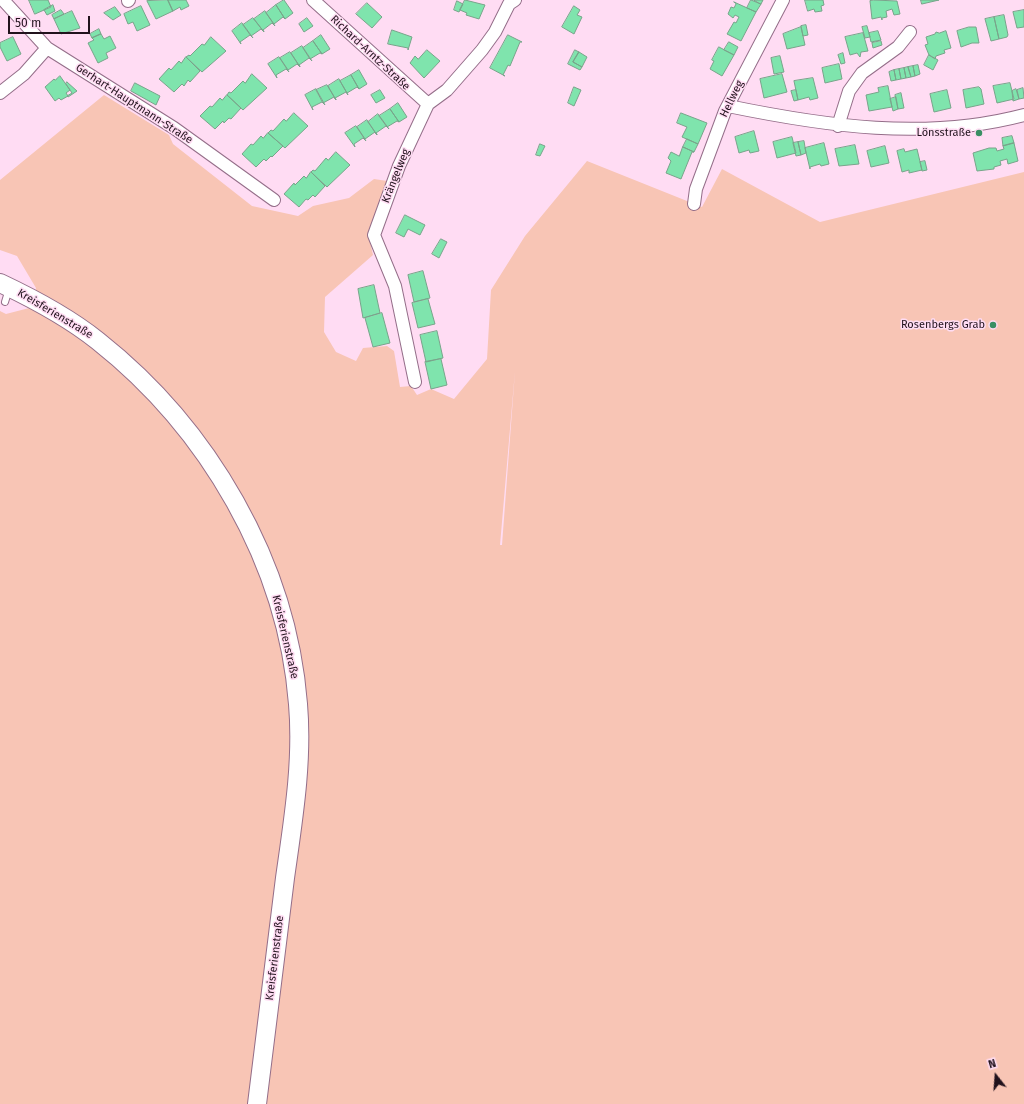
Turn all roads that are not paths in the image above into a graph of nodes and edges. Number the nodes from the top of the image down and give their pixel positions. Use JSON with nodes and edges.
{"nodes":[{"id":1,"x":3,"y":0,"type":"edge"},
{"id":2,"x":313,"y":0,"type":"edge"},
{"id":3,"x":783,"y":0,"type":"edge"},
{"id":4,"x":509,"y":1,"type":"edge"},
{"id":5,"x":910,"y":32,"type":"dead end"},
{"id":6,"x":47,"y":48,"type":"junction"},
{"id":7,"x":0,"y":93,"type":"edge"},
{"id":8,"x":428,"y":104,"type":"junction"},
{"id":9,"x":728,"y":106,"type":"junction"},
{"id":10,"x":1024,"y":115,"type":"edge"},
{"id":11,"x":838,"y":126,"type":"junction"},
{"id":12,"x":274,"y":200,"type":"dead end"},
{"id":13,"x":694,"y":204,"type":"dead end"},
{"id":14,"x":5,"y":291,"type":"edge"},
{"id":15,"x":415,"y":382,"type":"dead end"},
{"id":16,"x":257,"y":1104,"type":"edge"}],
"edges":[{"from":1,"to":6,"type":"street","name":"Gerhart-Hauptmann-Straße"},
{"from":2,"to":8,"type":"street","name":"Richard-Arntz-Straße"},
{"from":3,"to":9,"type":"street","name":"Hellweg"},
{"from":4,"to":8,"type":"street","name":"Krängelweg"},
{"from":5,"to":11,"type":"street"},
{"from":6,"to":7,"type":"street"},
{"from":6,"to":12,"type":"street","name":"Gerhart-Hauptmann-Straße"},
{"from":8,"to":15,"type":"street","name":"Krängelweg"},
{"from":9,"to":11,"type":"street"},
{"from":9,"to":13,"type":"street","name":"Hellweg"},
{"from":10,"to":11,"type":"street"},
{"from":14,"to":16,"type":"street","name":"Kreisferienstraße"}]}
